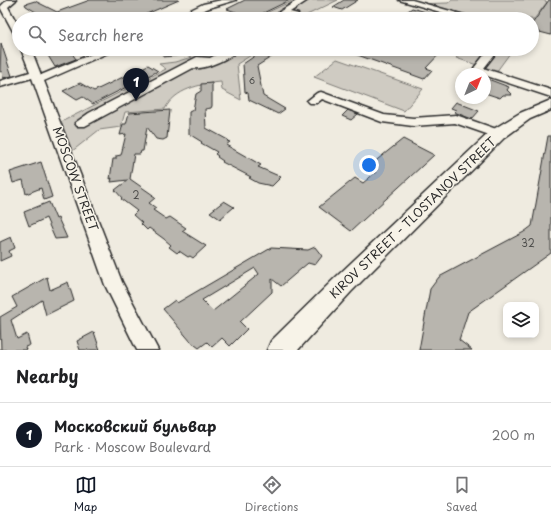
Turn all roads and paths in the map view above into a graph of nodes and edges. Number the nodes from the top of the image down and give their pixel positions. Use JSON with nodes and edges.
{"nodes":[{"id":1,"x":232,"y":0,"type":"edge"},
{"id":2,"x":308,"y":0,"type":"edge"},
{"id":3,"x":403,"y":0,"type":"edge"},
{"id":4,"x":6,"y":2,"type":"edge"},
{"id":5,"x":300,"y":3,"type":"edge"},
{"id":6,"x":192,"y":12,"type":"edge"},
{"id":7,"x":283,"y":12,"type":"edge"},
{"id":8,"x":448,"y":12,"type":"edge"},
{"id":9,"x":12,"y":22,"type":"edge"},
{"id":10,"x":29,"y":56,"type":"edge"},
{"id":11,"x":93,"y":56,"type":"edge"},
{"id":12,"x":210,"y":56,"type":"edge"},
{"id":13,"x":218,"y":56,"type":"edge"},
{"id":14,"x":488,"y":56,"type":"edge"},
{"id":15,"x":201,"y":63,"type":"junction"},
{"id":16,"x":37,"y":77,"type":"junction"},
{"id":17,"x":0,"y":84,"type":"edge"},
{"id":18,"x":551,"y":94,"type":"edge"},
{"id":19,"x":312,"y":101,"type":"dead end"},
{"id":20,"x":551,"y":104,"type":"edge"},
{"id":21,"x":85,"y":126,"type":"dead end"},
{"id":22,"x":498,"y":134,"type":"junction"},
{"id":23,"x":279,"y":348,"type":"edge"},
{"id":24,"x":149,"y":349,"type":"edge"}],
"edges":[{"from":1,"to":6,"type":"street"},
{"from":2,"to":5,"type":"street"},
{"from":3,"to":8,"type":"street"},
{"from":4,"to":9,"type":"street"},
{"from":5,"to":7,"type":"street"},
{"from":10,"to":16,"type":"street","name":"MOSCOW STREET"},
{"from":11,"to":16,"type":"street"},
{"from":12,"to":15,"type":"street"},
{"from":13,"to":15,"type":"street"},
{"from":14,"to":18,"type":"street"},
{"from":15,"to":21,"type":"street"},
{"from":16,"to":17,"type":"street"},
{"from":16,"to":24,"type":"street","name":"MOSCOW STREET"},
{"from":19,"to":22,"type":"street"},
{"from":20,"to":22,"type":"main road","name":"KIROV STREET - TLOSTANOV STREET"},
{"from":22,"to":23,"type":"main road","name":"KIROV STREET - TLOSTANOV STREET"}]}
